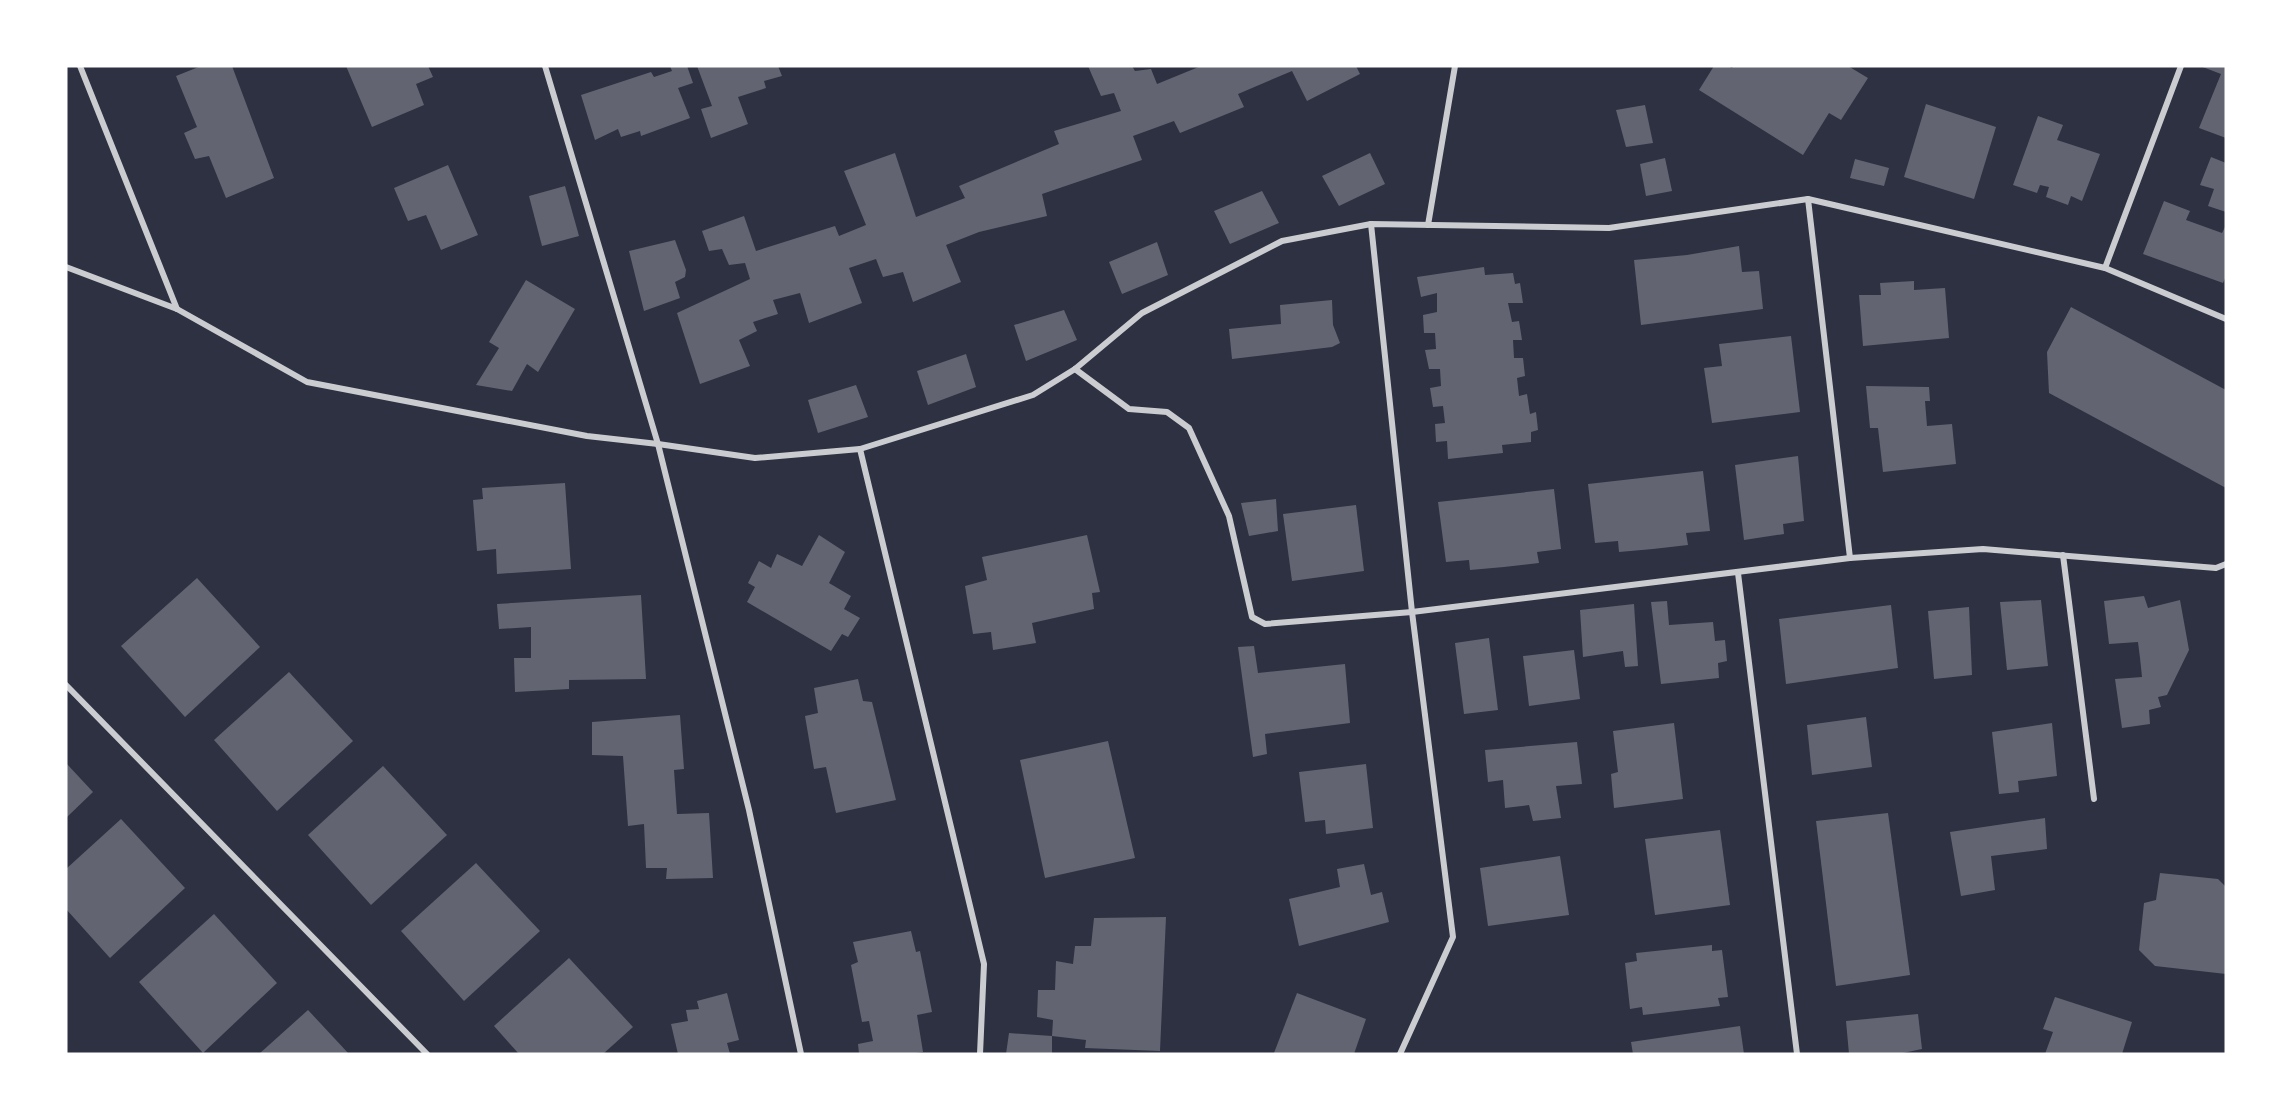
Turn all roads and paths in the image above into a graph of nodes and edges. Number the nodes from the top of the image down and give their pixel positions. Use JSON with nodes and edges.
{"nodes":[{"id":1,"x":80,"y":66,"type":"edge"},
{"id":2,"x":545,"y":66,"type":"edge"},
{"id":3,"x":1455,"y":66,"type":"edge"},
{"id":4,"x":2181,"y":66,"type":"edge"},
{"id":5,"x":1808,"y":199,"type":"junction"},
{"id":6,"x":1371,"y":224,"type":"junction"},
{"id":7,"x":1428,"y":225,"type":"junction"},
{"id":8,"x":66,"y":267,"type":"edge"},
{"id":9,"x":2105,"y":268,"type":"junction"},
{"id":10,"x":177,"y":309,"type":"junction"},
{"id":11,"x":2226,"y":319,"type":"edge"},
{"id":12,"x":1076,"y":369,"type":"junction"},
{"id":13,"x":658,"y":444,"type":"junction"},
{"id":14,"x":860,"y":449,"type":"junction"},
{"id":15,"x":2063,"y":555,"type":"junction"},
{"id":16,"x":1850,"y":558,"type":"junction"},
{"id":17,"x":2226,"y":564,"type":"edge"},
{"id":18,"x":1738,"y":573,"type":"junction"},
{"id":19,"x":1412,"y":612,"type":"junction"},
{"id":20,"x":66,"y":685,"type":"edge"},
{"id":21,"x":2094,"y":799,"type":"dead end"},
{"id":22,"x":427,"y":1054,"type":"edge"},
{"id":23,"x":801,"y":1054,"type":"edge"},
{"id":24,"x":980,"y":1054,"type":"edge"},
{"id":25,"x":1400,"y":1054,"type":"edge"},
{"id":26,"x":1797,"y":1054,"type":"edge"}],
"edges":[{"from":1,"to":10,"type":"street"},
{"from":2,"to":13,"type":"street"},
{"from":3,"to":7,"type":"street"},
{"from":4,"to":9,"type":"street"},
{"from":5,"to":7,"type":"street"},
{"from":5,"to":9,"type":"street"},
{"from":5,"to":16,"type":"street"},
{"from":6,"to":7,"type":"street"},
{"from":6,"to":12,"type":"street"},
{"from":6,"to":19,"type":"street"},
{"from":8,"to":10,"type":"street"},
{"from":9,"to":11,"type":"street"},
{"from":10,"to":13,"type":"street"},
{"from":12,"to":14,"type":"street"},
{"from":12,"to":19,"type":"street"},
{"from":13,"to":14,"type":"street"},
{"from":13,"to":23,"type":"street"},
{"from":14,"to":24,"type":"street"},
{"from":15,"to":16,"type":"street"},
{"from":15,"to":17,"type":"street"},
{"from":15,"to":21,"type":"street"},
{"from":16,"to":18,"type":"street"},
{"from":18,"to":19,"type":"street"},
{"from":18,"to":26,"type":"street"},
{"from":19,"to":25,"type":"street"},
{"from":20,"to":22,"type":"street"}]}
